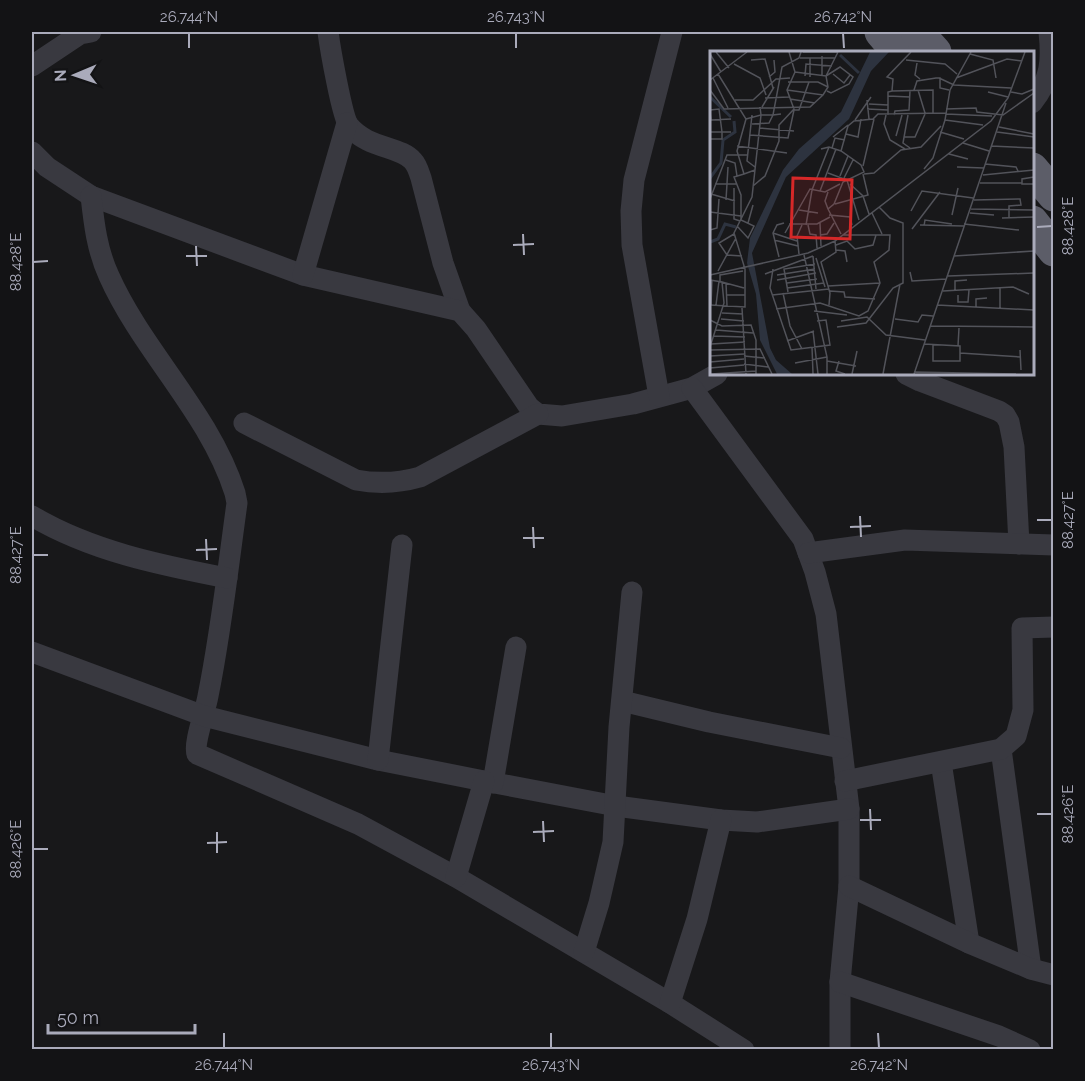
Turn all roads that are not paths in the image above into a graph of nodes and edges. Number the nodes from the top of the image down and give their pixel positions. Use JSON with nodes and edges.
{"nodes":[{"id":1,"x":84,"y":32,"type":"edge"},
{"id":2,"x":328,"y":32,"type":"edge"},
{"id":3,"x":672,"y":32,"type":"edge"},
{"id":4,"x":881,"y":32,"type":"edge"},
{"id":5,"x":917,"y":32,"type":"edge"},
{"id":6,"x":1049,"y":32,"type":"edge"},
{"id":7,"x":897,"y":51,"type":"edge"},
{"id":8,"x":934,"y":51,"type":"edge"},
{"id":9,"x":32,"y":66,"type":"edge"},
{"id":10,"x":1052,"y":68,"type":"edge"},
{"id":11,"x":1034,"y":100,"type":"edge"},
{"id":12,"x":347,"y":123,"type":"junction"},
{"id":13,"x":32,"y":152,"type":"edge"},
{"id":14,"x":1034,"y":171,"type":"edge"},
{"id":15,"x":1053,"y":195,"type":"edge"},
{"id":16,"x":91,"y":196,"type":"junction"},
{"id":17,"x":1034,"y":225,"type":"edge"},
{"id":18,"x":1053,"y":250,"type":"edge"},
{"id":19,"x":303,"y":275,"type":"junction"},
{"id":20,"x":460,"y":311,"type":"junction"},
{"id":21,"x":715,"y":375,"type":"edge"},
{"id":22,"x":908,"y":375,"type":"edge"},
{"id":23,"x":692,"y":388,"type":"junction"},
{"id":24,"x":659,"y":396,"type":"junction"},
{"id":25,"x":538,"y":414,"type":"junction"},
{"id":26,"x":244,"y":423,"type":"dead end"},
{"id":27,"x":32,"y":516,"type":"edge"},
{"id":28,"x":1019,"y":544,"type":"junction"},
{"id":29,"x":1053,"y":545,"type":"edge"},
{"id":30,"x":402,"y":546,"type":"dead end"},
{"id":31,"x":808,"y":553,"type":"junction"},
{"id":32,"x":227,"y":578,"type":"junction"},
{"id":33,"x":632,"y":592,"type":"dead end"},
{"id":34,"x":1053,"y":627,"type":"edge"},
{"id":35,"x":516,"y":647,"type":"dead end"},
{"id":36,"x":32,"y":652,"type":"edge"},
{"id":37,"x":622,"y":700,"type":"junction"},
{"id":38,"x":204,"y":716,"type":"junction"},
{"id":39,"x":841,"y":748,"type":"junction"},
{"id":40,"x":1001,"y":749,"type":"junction"},
{"id":41,"x":378,"y":760,"type":"junction"},
{"id":42,"x":941,"y":762,"type":"junction"},
{"id":43,"x":489,"y":782,"type":"junction"},
{"id":44,"x":845,"y":782,"type":"junction"},
{"id":45,"x":616,"y":807,"type":"junction"},
{"id":46,"x":849,"y":809,"type":"junction"},
{"id":47,"x":721,"y":820,"type":"junction"},
{"id":48,"x":456,"y":877,"type":"junction"},
{"id":49,"x":849,"y":886,"type":"junction"},
{"id":50,"x":969,"y":943,"type":"junction"},
{"id":51,"x":584,"y":952,"type":"junction"},
{"id":52,"x":1031,"y":969,"type":"junction"},
{"id":53,"x":1053,"y":975,"type":"edge"},
{"id":54,"x":840,"y":982,"type":"junction"},
{"id":55,"x":669,"y":1003,"type":"junction"},
{"id":56,"x":744,"y":1050,"type":"edge"},
{"id":57,"x":840,"y":1050,"type":"edge"},
{"id":58,"x":1030,"y":1050,"type":"edge"}],
"edges":[{"from":1,"to":9,"type":"street"},
{"from":2,"to":12,"type":"street"},
{"from":3,"to":24,"type":"street"},
{"from":4,"to":7,"type":"highway"},
{"from":5,"to":8,"type":"highway"},
{"from":6,"to":10,"type":"street"},
{"from":10,"to":11,"type":"street"},
{"from":12,"to":19,"type":"street"},
{"from":12,"to":20,"type":"street"},
{"from":13,"to":16,"type":"street"},
{"from":14,"to":15,"type":"highway"},
{"from":16,"to":19,"type":"street"},
{"from":16,"to":32,"type":"street"},
{"from":17,"to":18,"type":"highway"},
{"from":19,"to":20,"type":"street"},
{"from":20,"to":25,"type":"street"},
{"from":21,"to":23,"type":"street"},
{"from":22,"to":28,"type":"street"},
{"from":23,"to":24,"type":"street"},
{"from":23,"to":31,"type":"street"},
{"from":24,"to":25,"type":"street"},
{"from":25,"to":26,"type":"street"},
{"from":27,"to":32,"type":"street"},
{"from":28,"to":29,"type":"street"},
{"from":28,"to":31,"type":"street"},
{"from":30,"to":41,"type":"street"},
{"from":31,"to":39,"type":"street"},
{"from":32,"to":38,"type":"street"},
{"from":33,"to":37,"type":"street"},
{"from":34,"to":40,"type":"street"},
{"from":35,"to":43,"type":"street"},
{"from":36,"to":38,"type":"street"},
{"from":37,"to":39,"type":"street"},
{"from":37,"to":45,"type":"street"},
{"from":38,"to":41,"type":"street"},
{"from":38,"to":48,"type":"street"},
{"from":39,"to":44,"type":"street"},
{"from":40,"to":42,"type":"street"},
{"from":40,"to":52,"type":"street"},
{"from":41,"to":43,"type":"street"},
{"from":42,"to":44,"type":"street"},
{"from":42,"to":50,"type":"street"},
{"from":43,"to":45,"type":"street"},
{"from":43,"to":48,"type":"street"},
{"from":44,"to":46,"type":"street"},
{"from":45,"to":47,"type":"street"},
{"from":45,"to":51,"type":"street"},
{"from":46,"to":47,"type":"street"},
{"from":46,"to":49,"type":"street"},
{"from":47,"to":55,"type":"street"},
{"from":48,"to":51,"type":"street"},
{"from":49,"to":50,"type":"street"},
{"from":49,"to":54,"type":"street"},
{"from":50,"to":52,"type":"street"},
{"from":51,"to":55,"type":"street"},
{"from":52,"to":53,"type":"street"},
{"from":54,"to":57,"type":"street"},
{"from":54,"to":58,"type":"street"},
{"from":55,"to":56,"type":"street"}]}
